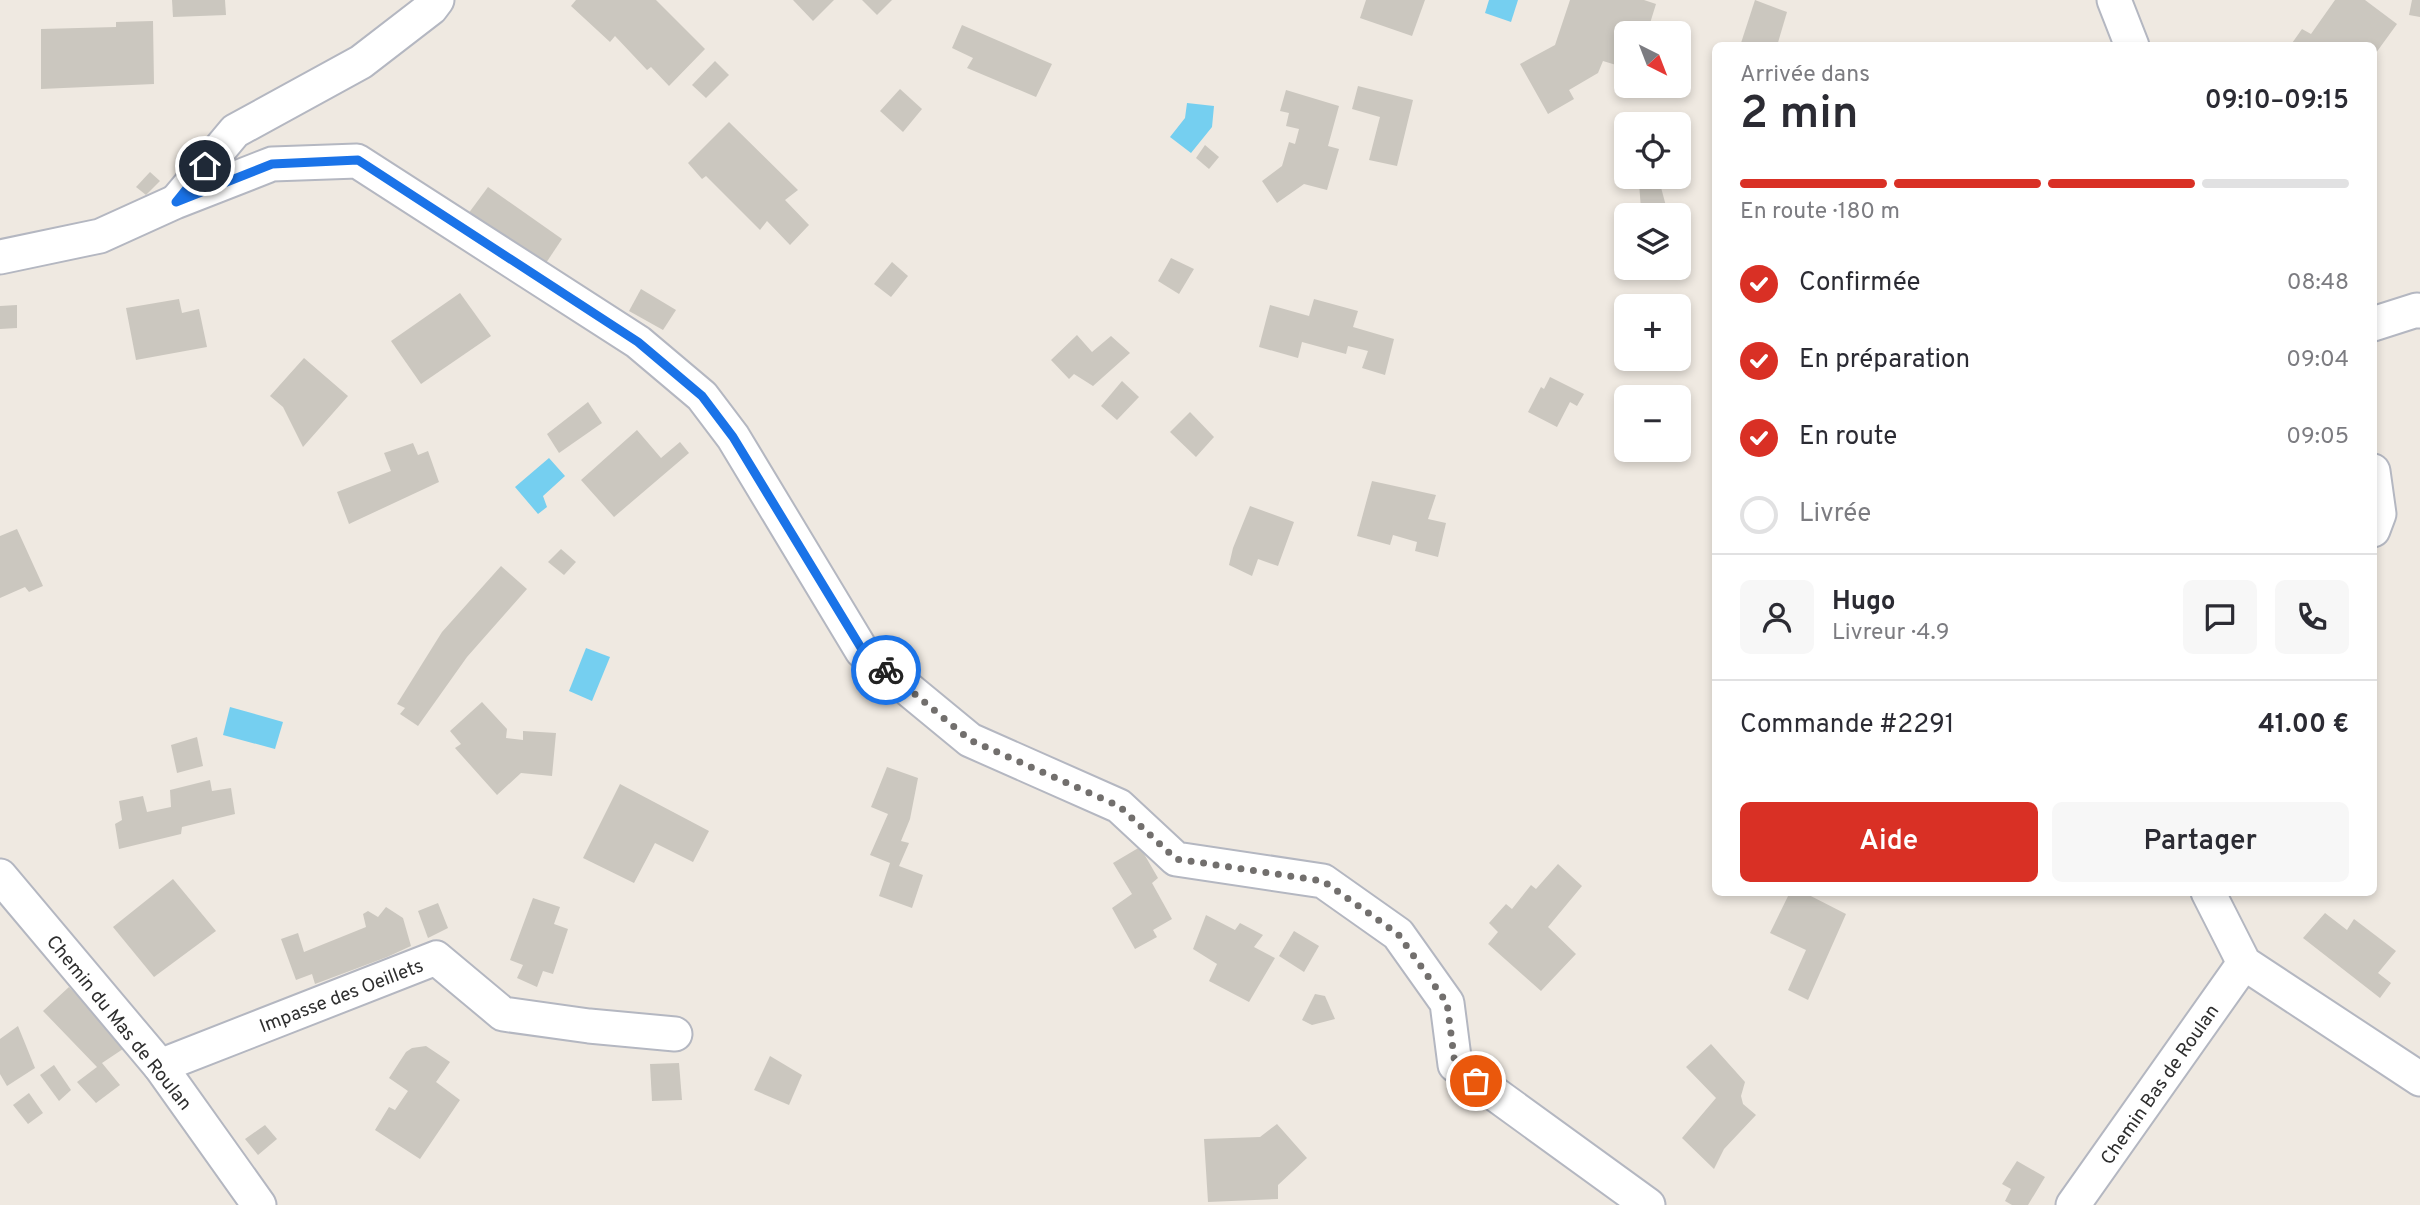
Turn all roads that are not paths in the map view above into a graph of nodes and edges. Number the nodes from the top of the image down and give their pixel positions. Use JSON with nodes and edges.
{"nodes":[{"id":1,"x":437,"y":0,"type":"edge"},
{"id":2,"x":2113,"y":0,"type":"edge"},
{"id":3,"x":2130,"y":42,"type":"edge"},
{"id":4,"x":176,"y":202,"type":"junction"},
{"id":5,"x":0,"y":257,"type":"edge"},
{"id":6,"x":2420,"y":311,"type":"edge"},
{"id":7,"x":2377,"y":323,"type":"edge"},
{"id":8,"x":2377,"y":500,"type":"edge"},
{"id":9,"x":2377,"y":519,"type":"edge"},
{"id":10,"x":0,"y":876,"type":"edge"},
{"id":11,"x":2210,"y":896,"type":"edge"},
{"id":12,"x":2244,"y":964,"type":"junction"},
{"id":13,"x":675,"y":1034,"type":"dead end"},
{"id":14,"x":160,"y":1066,"type":"junction"},
{"id":15,"x":2420,"y":1079,"type":"edge"},
{"id":16,"x":259,"y":1205,"type":"edge"},
{"id":17,"x":1648,"y":1205,"type":"edge"},
{"id":18,"x":2073,"y":1205,"type":"edge"}],
"edges":[{"from":1,"to":4,"type":"street"},
{"from":2,"to":3,"type":"street"},
{"from":4,"to":5,"type":"street"},
{"from":4,"to":17,"type":"street"},
{"from":6,"to":7,"type":"street"},
{"from":8,"to":9,"type":"street"},
{"from":10,"to":14,"type":"street","name":"Chemin du Mas de Roulan"},
{"from":11,"to":12,"type":"street"},
{"from":12,"to":15,"type":"street"},
{"from":12,"to":18,"type":"street","name":"Chemin Bas de Roulan"},
{"from":13,"to":14,"type":"street","name":"Impasse des Oeillets"},
{"from":14,"to":16,"type":"street","name":"Chemin du Mas de Roulan"}]}
